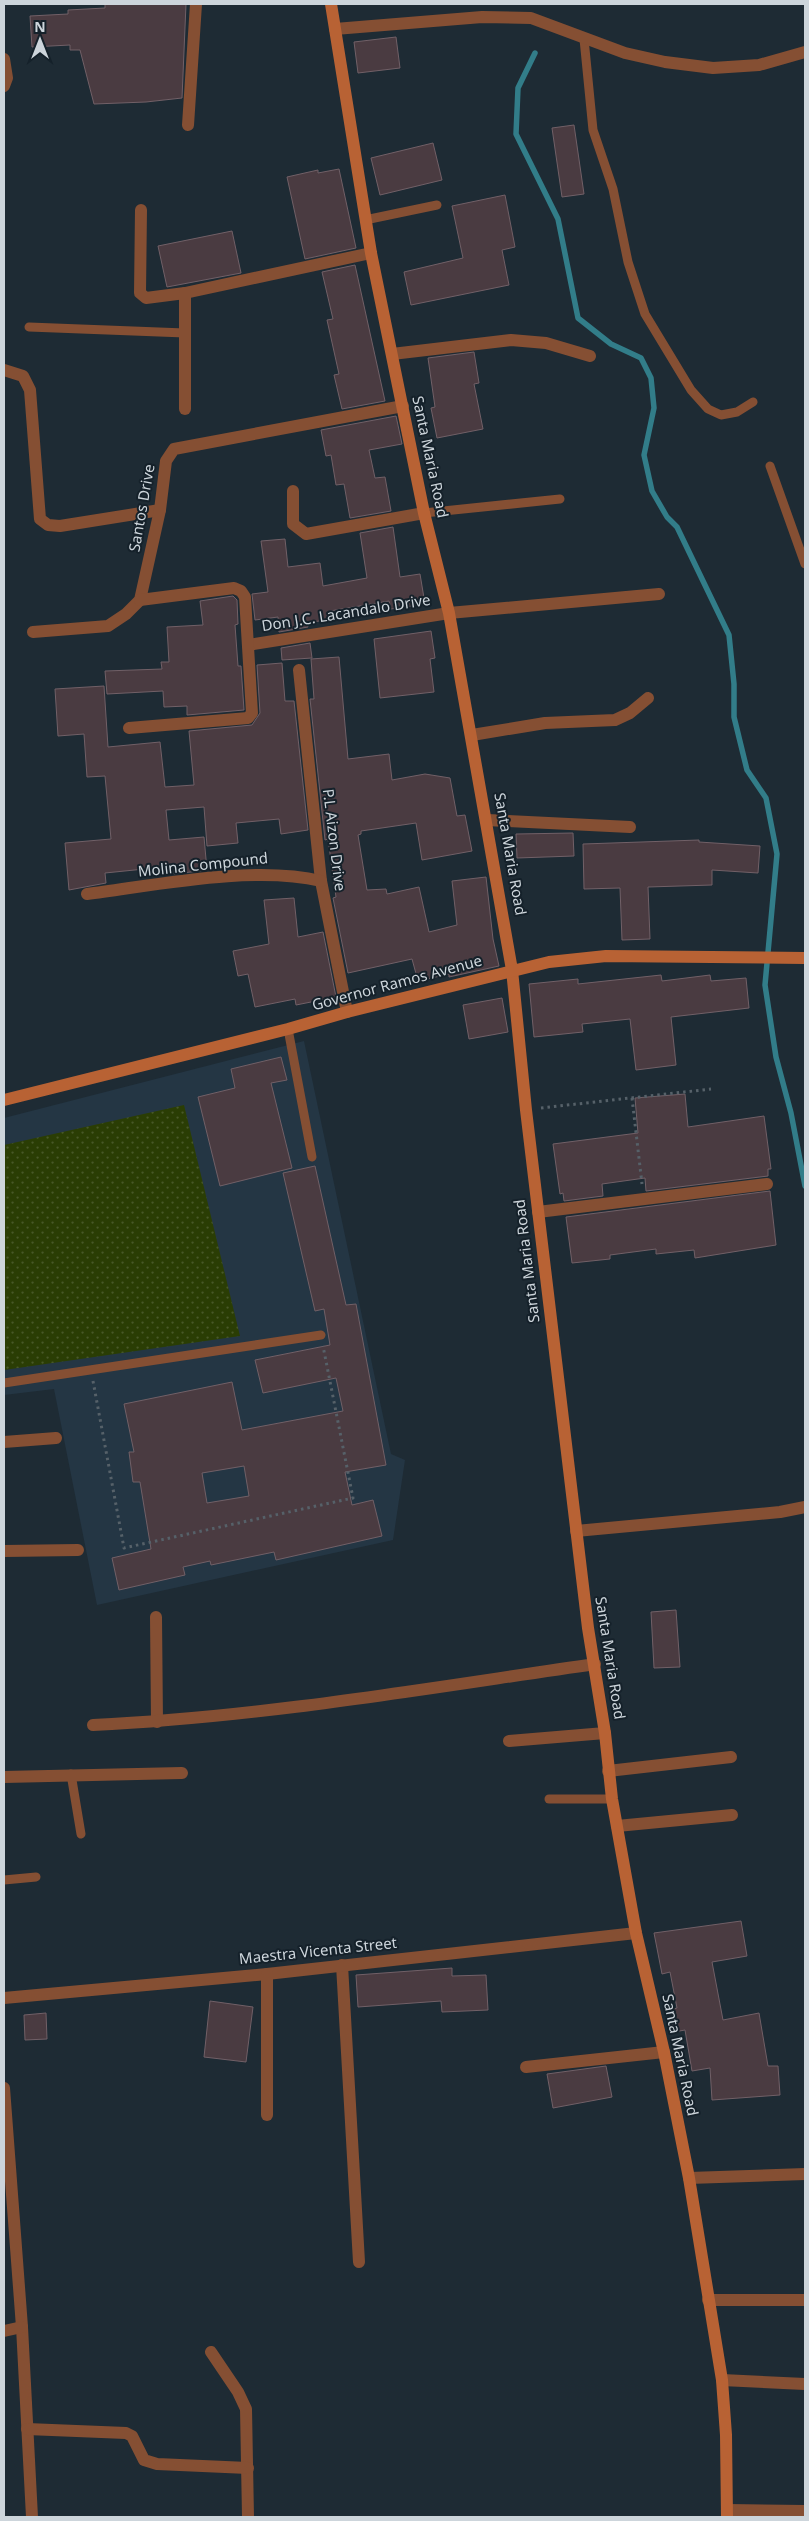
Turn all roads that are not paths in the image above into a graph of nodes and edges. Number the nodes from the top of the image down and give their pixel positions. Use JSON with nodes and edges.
{"nodes":[{"id":1,"x":196,"y":4,"type":"edge"},
{"id":2,"x":331,"y":4,"type":"edge"},
{"id":3,"x":335,"y":29,"type":"junction"},
{"id":4,"x":584,"y":39,"type":"junction"},
{"id":5,"x":805,"y":52,"type":"edge"},
{"id":6,"x":4,"y":59,"type":"edge"},
{"id":7,"x":5,"y":80,"type":"edge"},
{"id":8,"x":188,"y":125,"type":"dead end"},
{"id":9,"x":437,"y":205,"type":"dead end"},
{"id":10,"x":141,"y":210,"type":"dead end"},
{"id":11,"x":365,"y":220,"type":"junction"},
{"id":12,"x":371,"y":253,"type":"junction"},
{"id":13,"x":185,"y":293,"type":"junction"},
{"id":14,"x":29,"y":327,"type":"dead end"},
{"id":15,"x":185,"y":333,"type":"junction"},
{"id":16,"x":392,"y":354,"type":"junction"},
{"id":17,"x":590,"y":356,"type":"dead end"},
{"id":18,"x":4,"y":370,"type":"edge"},
{"id":19,"x":753,"y":402,"type":"dead end"},
{"id":20,"x":403,"y":406,"type":"junction"},
{"id":21,"x":185,"y":409,"type":"dead end"},
{"id":22,"x":770,"y":466,"type":"dead end"},
{"id":23,"x":293,"y":491,"type":"dead end"},
{"id":24,"x":560,"y":499,"type":"dead end"},
{"id":25,"x":160,"y":510,"type":"junction"},
{"id":26,"x":424,"y":513,"type":"junction"},
{"id":27,"x":805,"y":564,"type":"edge"},
{"id":28,"x":659,"y":594,"type":"dead end"},
{"id":29,"x":140,"y":600,"type":"junction"},
{"id":30,"x":449,"y":613,"type":"junction"},
{"id":31,"x":33,"y":632,"type":"dead end"},
{"id":32,"x":248,"y":645,"type":"junction"},
{"id":33,"x":299,"y":670,"type":"dead end"},
{"id":34,"x":648,"y":698,"type":"dead end"},
{"id":35,"x":129,"y":728,"type":"dead end"},
{"id":36,"x":472,"y":736,"type":"junction"},
{"id":37,"x":488,"y":820,"type":"junction"},
{"id":38,"x":630,"y":827,"type":"dead end"},
{"id":39,"x":321,"y":881,"type":"junction"},
{"id":40,"x":87,"y":894,"type":"dead end"},
{"id":41,"x":805,"y":958,"type":"edge"},
{"id":42,"x":512,"y":970,"type":"junction"},
{"id":43,"x":347,"y":1012,"type":"junction"},
{"id":44,"x":288,"y":1030,"type":"junction"},
{"id":45,"x":4,"y":1100,"type":"edge"},
{"id":46,"x":312,"y":1157,"type":"dead end"},
{"id":47,"x":768,"y":1184,"type":"dead end"},
{"id":48,"x":538,"y":1212,"type":"junction"},
{"id":49,"x":320,"y":1334,"type":"road end"},
{"id":50,"x":4,"y":1383,"type":"edge"},
{"id":51,"x":56,"y":1438,"type":"dead end"},
{"id":52,"x":4,"y":1442,"type":"edge"},
{"id":53,"x":805,"y":1507,"type":"edge"},
{"id":54,"x":576,"y":1531,"type":"junction"},
{"id":55,"x":78,"y":1550,"type":"dead end"},
{"id":56,"x":4,"y":1551,"type":"edge"},
{"id":57,"x":156,"y":1618,"type":"dead end"},
{"id":58,"x":594,"y":1664,"type":"junction"},
{"id":59,"x":157,"y":1722,"type":"junction"},
{"id":60,"x":93,"y":1726,"type":"dead end"},
{"id":61,"x":605,"y":1733,"type":"junction"},
{"id":62,"x":509,"y":1741,"type":"dead end"},
{"id":63,"x":731,"y":1757,"type":"dead end"},
{"id":64,"x":608,"y":1771,"type":"junction"},
{"id":65,"x":71,"y":1774,"type":"junction"},
{"id":66,"x":182,"y":1774,"type":"dead end"},
{"id":67,"x":4,"y":1777,"type":"edge"},
{"id":68,"x":549,"y":1799,"type":"dead end"},
{"id":69,"x":612,"y":1799,"type":"junction"},
{"id":70,"x":732,"y":1815,"type":"dead end"},
{"id":71,"x":617,"y":1826,"type":"junction"},
{"id":72,"x":81,"y":1834,"type":"dead end"},
{"id":73,"x":36,"y":1877,"type":"dead end"},
{"id":74,"x":4,"y":1880,"type":"edge"},
{"id":75,"x":636,"y":1933,"type":"junction"},
{"id":76,"x":342,"y":1965,"type":"junction"},
{"id":77,"x":267,"y":1974,"type":"junction"},
{"id":78,"x":4,"y":1998,"type":"edge"},
{"id":79,"x":664,"y":2052,"type":"junction"},
{"id":80,"x":526,"y":2068,"type":"dead end"},
{"id":81,"x":4,"y":2088,"type":"edge"},
{"id":82,"x":266,"y":2114,"type":"dead end"},
{"id":83,"x":805,"y":2174,"type":"edge"},
{"id":84,"x":689,"y":2178,"type":"junction"},
{"id":85,"x":359,"y":2262,"type":"dead end"},
{"id":86,"x":708,"y":2300,"type":"junction"},
{"id":87,"x":805,"y":2300,"type":"edge"},
{"id":88,"x":22,"y":2327,"type":"junction"},
{"id":89,"x":4,"y":2331,"type":"edge"},
{"id":90,"x":211,"y":2352,"type":"dead end"},
{"id":91,"x":722,"y":2380,"type":"junction"},
{"id":92,"x":805,"y":2384,"type":"edge"},
{"id":93,"x":27,"y":2429,"type":"junction"},
{"id":94,"x":248,"y":2468,"type":"junction"},
{"id":95,"x":805,"y":2510,"type":"edge"},
{"id":96,"x":727,"y":2513,"type":"edge"},
{"id":97,"x":32,"y":2517,"type":"edge"},
{"id":98,"x":248,"y":2517,"type":"edge"}],
"edges":[{"from":1,"to":8,"type":"street"},
{"from":2,"to":3,"type":"main road","name":"Santa Maria Road"},
{"from":3,"to":4,"type":"street"},
{"from":3,"to":11,"type":"main road","name":"Santa Maria Road"},
{"from":4,"to":5,"type":"street"},
{"from":4,"to":19,"type":"lane"},
{"from":6,"to":7,"type":"street"},
{"from":9,"to":11,"type":"lane"},
{"from":10,"to":13,"type":"street"},
{"from":11,"to":12,"type":"main road","name":"Santa Maria Road"},
{"from":12,"to":13,"type":"street"},
{"from":12,"to":16,"type":"main road","name":"Santa Maria Road"},
{"from":13,"to":15,"type":"street"},
{"from":14,"to":15,"type":"lane"},
{"from":15,"to":21,"type":"street"},
{"from":16,"to":17,"type":"street"},
{"from":16,"to":20,"type":"main road","name":"Santa Maria Road"},
{"from":18,"to":25,"type":"street"},
{"from":20,"to":25,"type":"street","name":"Santos Drive"},
{"from":20,"to":26,"type":"main road","name":"Santa Maria Road"},
{"from":22,"to":27,"type":"lane"},
{"from":23,"to":26,"type":"street"},
{"from":24,"to":26,"type":"lane"},
{"from":25,"to":29,"type":"street","name":"Santos Drive"},
{"from":26,"to":30,"type":"main road","name":"Santa Maria Road"},
{"from":28,"to":30,"type":"street","name":"Don J.C. Lacandalo Drive"},
{"from":29,"to":31,"type":"street"},
{"from":29,"to":32,"type":"street"},
{"from":30,"to":32,"type":"street","name":"Don J.C. Lacandalo Drive"},
{"from":30,"to":36,"type":"main road","name":"Santa Maria Road"},
{"from":32,"to":35,"type":"street"},
{"from":33,"to":39,"type":"street","name":"P.L Aizon Drive"},
{"from":34,"to":36,"type":"street"},
{"from":36,"to":37,"type":"main road","name":"Santa Maria Road"},
{"from":37,"to":38,"type":"street"},
{"from":37,"to":42,"type":"main road","name":"Santa Maria Road"},
{"from":39,"to":40,"type":"street","name":"Molina Compound"},
{"from":39,"to":43,"type":"street","name":"P.L Aizon Drive"},
{"from":41,"to":42,"type":"main road","name":"Governor Ramos Avenue"},
{"from":42,"to":43,"type":"main road","name":"Governor Ramos Avenue"},
{"from":42,"to":48,"type":"main road","name":"Santa Maria Road"},
{"from":43,"to":44,"type":"main road","name":"Governor Ramos Avenue"},
{"from":44,"to":45,"type":"main road","name":"Governor Ramos Avenue"},
{"from":44,"to":46,"type":"lane"},
{"from":47,"to":48,"type":"street"},
{"from":48,"to":54,"type":"main road","name":"Santa Maria Road"},
{"from":49,"to":50,"type":"lane"},
{"from":51,"to":52,"type":"street"},
{"from":53,"to":54,"type":"street"},
{"from":54,"to":58,"type":"main road","name":"Santa Maria Road"},
{"from":55,"to":56,"type":"street"},
{"from":57,"to":59,"type":"street"},
{"from":58,"to":59,"type":"street"},
{"from":58,"to":61,"type":"main road","name":"Santa Maria Road"},
{"from":59,"to":60,"type":"street"},
{"from":61,"to":62,"type":"street"},
{"from":61,"to":64,"type":"main road","name":"Santa Maria Road"},
{"from":63,"to":64,"type":"street"},
{"from":64,"to":69,"type":"main road","name":"Santa Maria Road"},
{"from":65,"to":66,"type":"street"},
{"from":65,"to":67,"type":"street"},
{"from":65,"to":72,"type":"lane"},
{"from":68,"to":69,"type":"lane"},
{"from":69,"to":71,"type":"main road","name":"Santa Maria Road"},
{"from":70,"to":71,"type":"street"},
{"from":71,"to":75,"type":"main road","name":"Santa Maria Road"},
{"from":73,"to":74,"type":"lane"},
{"from":75,"to":76,"type":"street","name":"Maestra Vicenta Street"},
{"from":75,"to":79,"type":"main road","name":"Santa Maria Road"},
{"from":76,"to":77,"type":"street","name":"Maestra Vicenta Street"},
{"from":76,"to":85,"type":"street"},
{"from":77,"to":78,"type":"street","name":"Maestra Vicenta Street"},
{"from":77,"to":82,"type":"street"},
{"from":79,"to":80,"type":"street"},
{"from":79,"to":84,"type":"main road","name":"Santa Maria Road"},
{"from":81,"to":88,"type":"street"},
{"from":83,"to":84,"type":"street"},
{"from":84,"to":86,"type":"main road","name":"Santa Maria Road"},
{"from":86,"to":87,"type":"street"},
{"from":86,"to":91,"type":"main road","name":"Santa Maria Road"},
{"from":88,"to":89,"type":"street"},
{"from":88,"to":93,"type":"street"},
{"from":90,"to":94,"type":"street"},
{"from":91,"to":92,"type":"street"},
{"from":91,"to":96,"type":"main road","name":"Santa Maria Road"},
{"from":93,"to":94,"type":"street"},
{"from":93,"to":97,"type":"street"},
{"from":94,"to":98,"type":"street"},
{"from":95,"to":96,"type":"street"}]}
